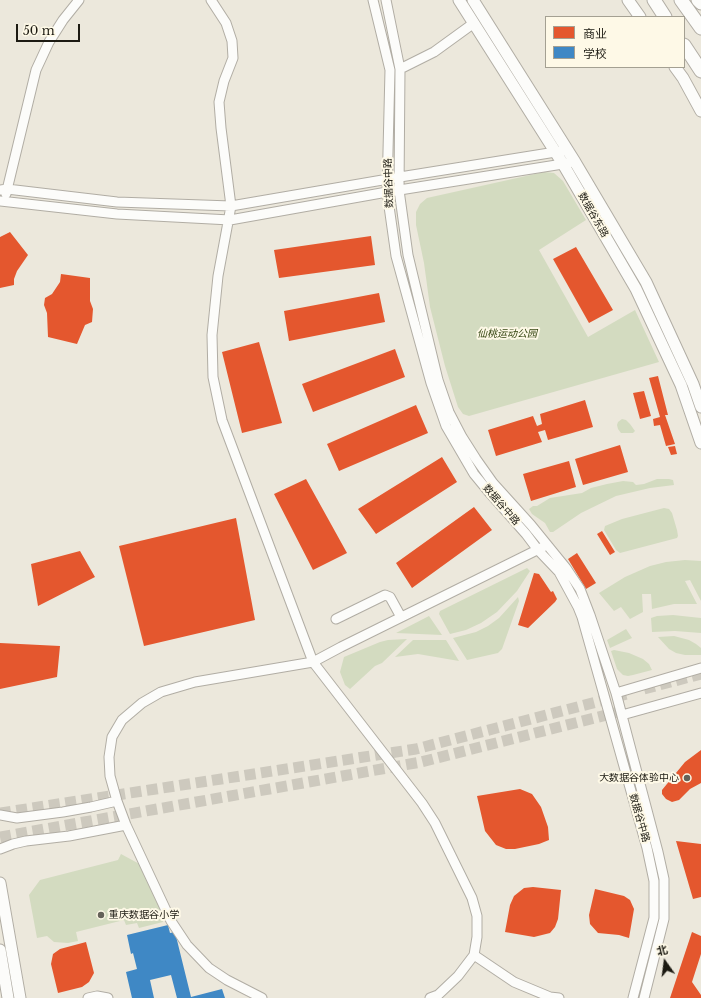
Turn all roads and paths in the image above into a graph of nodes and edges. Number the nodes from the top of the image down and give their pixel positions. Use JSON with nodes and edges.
{"nodes":[{"id":1,"x":79,"y":0,"type":"edge"},
{"id":2,"x":212,"y":0,"type":"edge"},
{"id":3,"x":374,"y":0,"type":"edge"},
{"id":4,"x":386,"y":0,"type":"edge"},
{"id":5,"x":459,"y":0,"type":"edge"},
{"id":6,"x":473,"y":0,"type":"edge"},
{"id":7,"x":628,"y":0,"type":"edge"},
{"id":8,"x":654,"y":0,"type":"edge"},
{"id":9,"x":681,"y":0,"type":"edge"},
{"id":10,"x":700,"y":0,"type":"edge"},
{"id":11,"x":701,"y":4,"type":"edge"},
{"id":12,"x":639,"y":16,"type":"edge"},
{"id":13,"x":664,"y":16,"type":"edge"},
{"id":14,"x":474,"y":23,"type":"junction"},
{"id":15,"x":701,"y":28,"type":"edge"},
{"id":16,"x":685,"y":47,"type":"edge"},
{"id":17,"x":676,"y":68,"type":"edge"},
{"id":18,"x":400,"y":69,"type":"junction"},
{"id":19,"x":700,"y":70,"type":"edge"},
{"id":20,"x":701,"y":111,"type":"edge"},
{"id":21,"x":568,"y":150,"type":"junction"},
{"id":22,"x":555,"y":152,"type":"junction"},
{"id":23,"x":575,"y":162,"type":"junction"},
{"id":24,"x":563,"y":164,"type":"junction"},
{"id":25,"x":400,"y":177,"type":"junction"},
{"id":26,"x":388,"y":180,"type":"junction"},
{"id":27,"x":4,"y":189,"type":"edge"},
{"id":28,"x":399,"y":190,"type":"junction"},
{"id":29,"x":388,"y":192,"type":"junction"},
{"id":30,"x":2,"y":201,"type":"edge"},
{"id":31,"x":231,"y":206,"type":"junction"},
{"id":32,"x":230,"y":220,"type":"junction"},
{"id":33,"x":701,"y":407,"type":"edge"},
{"id":34,"x":701,"y":443,"type":"edge"},
{"id":35,"x":546,"y":544,"type":"junction"},
{"id":36,"x":538,"y":550,"type":"junction"},
{"id":37,"x":401,"y":618,"type":"junction"},
{"id":38,"x":336,"y":619,"type":"dead end"},
{"id":39,"x":313,"y":662,"type":"junction"},
{"id":40,"x":701,"y":668,"type":"edge"},
{"id":41,"x":616,"y":693,"type":"junction"},
{"id":42,"x":701,"y":693,"type":"edge"},
{"id":43,"x":622,"y":714,"type":"junction"},
{"id":44,"x":117,"y":801,"type":"junction"},
{"id":45,"x":0,"y":816,"type":"edge"},
{"id":46,"x":126,"y":825,"type":"junction"},
{"id":47,"x":0,"y":849,"type":"edge"},
{"id":48,"x":0,"y":883,"type":"edge"},
{"id":49,"x":0,"y":950,"type":"edge"},
{"id":50,"x":474,"y":955,"type":"junction"},
{"id":51,"x":8,"y":998,"type":"edge"},
{"id":52,"x":20,"y":998,"type":"edge"},
{"id":53,"x":88,"y":998,"type":"edge"},
{"id":54,"x":108,"y":998,"type":"edge"},
{"id":55,"x":262,"y":998,"type":"edge"},
{"id":56,"x":430,"y":998,"type":"edge"},
{"id":57,"x":559,"y":998,"type":"edge"},
{"id":58,"x":633,"y":998,"type":"edge"},
{"id":59,"x":644,"y":998,"type":"edge"}],
"edges":[{"from":1,"to":27,"type":"street"},
{"from":2,"to":31,"type":"street"},
{"from":3,"to":26,"type":"street","name":"数据谷中路"},
{"from":4,"to":18,"type":"street","name":"数据谷中路"},
{"from":5,"to":14,"type":"main road","name":"数据谷东路"},
{"from":6,"to":21,"type":"main road","name":"数据谷东路"},
{"from":7,"to":12,"type":"main road"},
{"from":8,"to":13,"type":"highway"},
{"from":9,"to":15,"type":"highway"},
{"from":10,"to":11,"type":"highway"},
{"from":14,"to":18,"type":"street"},
{"from":14,"to":22,"type":"main road","name":"数据谷东路"},
{"from":16,"to":19,"type":"highway"},
{"from":17,"to":20,"type":"main road"},
{"from":18,"to":25,"type":"street","name":"数据谷中路"},
{"from":21,"to":22,"type":"street"},
{"from":21,"to":23,"type":"main road","name":"数据谷东路"},
{"from":22,"to":24,"type":"main road","name":"数据谷东路"},
{"from":22,"to":25,"type":"street"},
{"from":23,"to":24,"type":"street"},
{"from":23,"to":33,"type":"main road","name":"数据谷东路"},
{"from":24,"to":28,"type":"street"},
{"from":24,"to":34,"type":"main road","name":"数据谷东路"},
{"from":25,"to":26,"type":"street"},
{"from":25,"to":28,"type":"street","name":"数据谷中路"},
{"from":26,"to":29,"type":"street","name":"数据谷中路"},
{"from":26,"to":31,"type":"street"},
{"from":27,"to":30,"type":"street"},
{"from":27,"to":31,"type":"street"},
{"from":28,"to":29,"type":"street"},
{"from":28,"to":35,"type":"street","name":"数据谷中路"},
{"from":29,"to":32,"type":"street"},
{"from":29,"to":36,"type":"street","name":"数据谷中路"},
{"from":30,"to":32,"type":"street"},
{"from":31,"to":32,"type":"street"},
{"from":32,"to":39,"type":"street"},
{"from":35,"to":36,"type":"street"},
{"from":35,"to":41,"type":"street","name":"数据谷中路"},
{"from":36,"to":37,"type":"street"},
{"from":36,"to":58,"type":"street","name":"数据谷中路"},
{"from":37,"to":38,"type":"street"},
{"from":37,"to":39,"type":"street"},
{"from":39,"to":44,"type":"street"},
{"from":39,"to":50,"type":"street"},
{"from":40,"to":41,"type":"street"},
{"from":41,"to":43,"type":"street","name":"数据谷中路"},
{"from":42,"to":43,"type":"street"},
{"from":43,"to":59,"type":"street","name":"数据谷中路"},
{"from":44,"to":45,"type":"street"},
{"from":44,"to":46,"type":"street"},
{"from":46,"to":47,"type":"street"},
{"from":46,"to":55,"type":"street"},
{"from":48,"to":52,"type":"main road"},
{"from":49,"to":51,"type":"main road"},
{"from":50,"to":56,"type":"street"},
{"from":50,"to":57,"type":"street"},
{"from":53,"to":54,"type":"street"}]}
